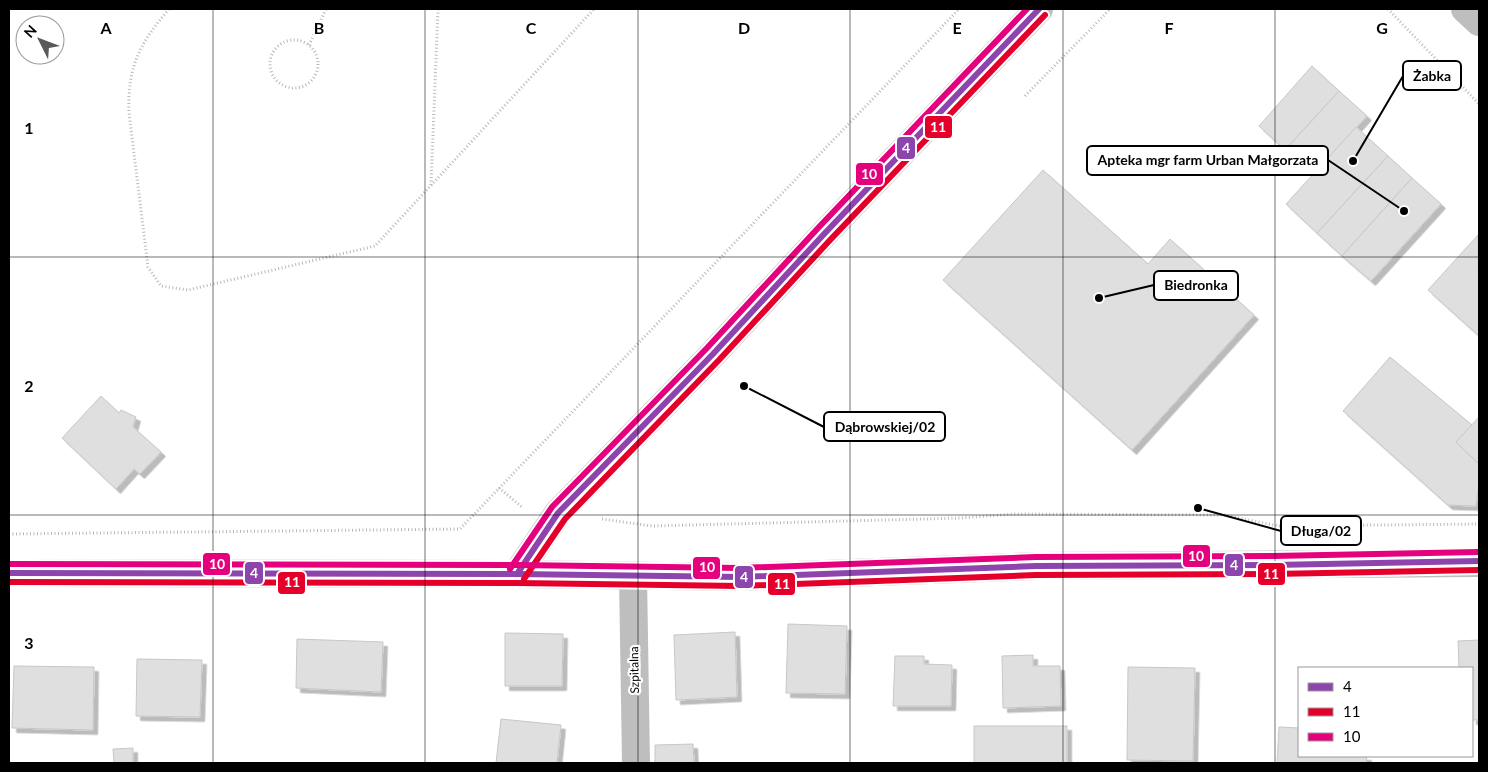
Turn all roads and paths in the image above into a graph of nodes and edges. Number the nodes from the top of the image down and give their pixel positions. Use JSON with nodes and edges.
{"nodes":[{"id":1,"x":169,"y":9,"type":"edge"},
{"id":2,"x":326,"y":9,"type":"edge"},
{"id":3,"x":438,"y":9,"type":"edge"},
{"id":4,"x":594,"y":9,"type":"edge"},
{"id":5,"x":958,"y":9,"type":"edge"},
{"id":6,"x":1039,"y":9,"type":"edge"},
{"id":7,"x":1110,"y":9,"type":"edge"},
{"id":8,"x":1388,"y":9,"type":"edge"},
{"id":9,"x":1466,"y":9,"type":"edge"},
{"id":10,"x":1479,"y":22,"type":"edge"},
{"id":11,"x":309,"y":45,"type":"junction"},
{"id":12,"x":1025,"y":96,"type":"dead end"},
{"id":13,"x":1479,"y":104,"type":"edge"},
{"id":14,"x":431,"y":186,"type":"junction"},
{"id":15,"x":499,"y":488,"type":"junction"},
{"id":16,"x":558,"y":513,"type":"junction"},
{"id":17,"x":1479,"y":524,"type":"edge"},
{"id":18,"x":9,"y":534,"type":"edge"},
{"id":19,"x":1478,"y":562,"type":"edge"},
{"id":20,"x":9,"y":573,"type":"edge"},
{"id":21,"x":517,"y":574,"type":"junction"},
{"id":22,"x":633,"y":576,"type":"junction"},
{"id":23,"x":636,"y":763,"type":"edge"}],
"edges":[{"from":1,"to":14,"type":"path"},
{"from":2,"to":11,"type":"path"},
{"from":3,"to":14,"type":"path"},
{"from":4,"to":14,"type":"path"},
{"from":5,"to":15,"type":"path"},
{"from":6,"to":16,"type":"street"},
{"from":7,"to":12,"type":"path"},
{"from":8,"to":13,"type":"path"},
{"from":9,"to":10,"type":"street"},
{"from":11,"to":11,"type":"path"},
{"from":15,"to":16,"type":"path"},
{"from":15,"to":18,"type":"path"},
{"from":16,"to":17,"type":"path"},
{"from":16,"to":21,"type":"street"},
{"from":19,"to":22,"type":"street"},
{"from":20,"to":21,"type":"street"},
{"from":21,"to":22,"type":"street"},
{"from":22,"to":23,"type":"street","name":"Szpitalna"}]}
